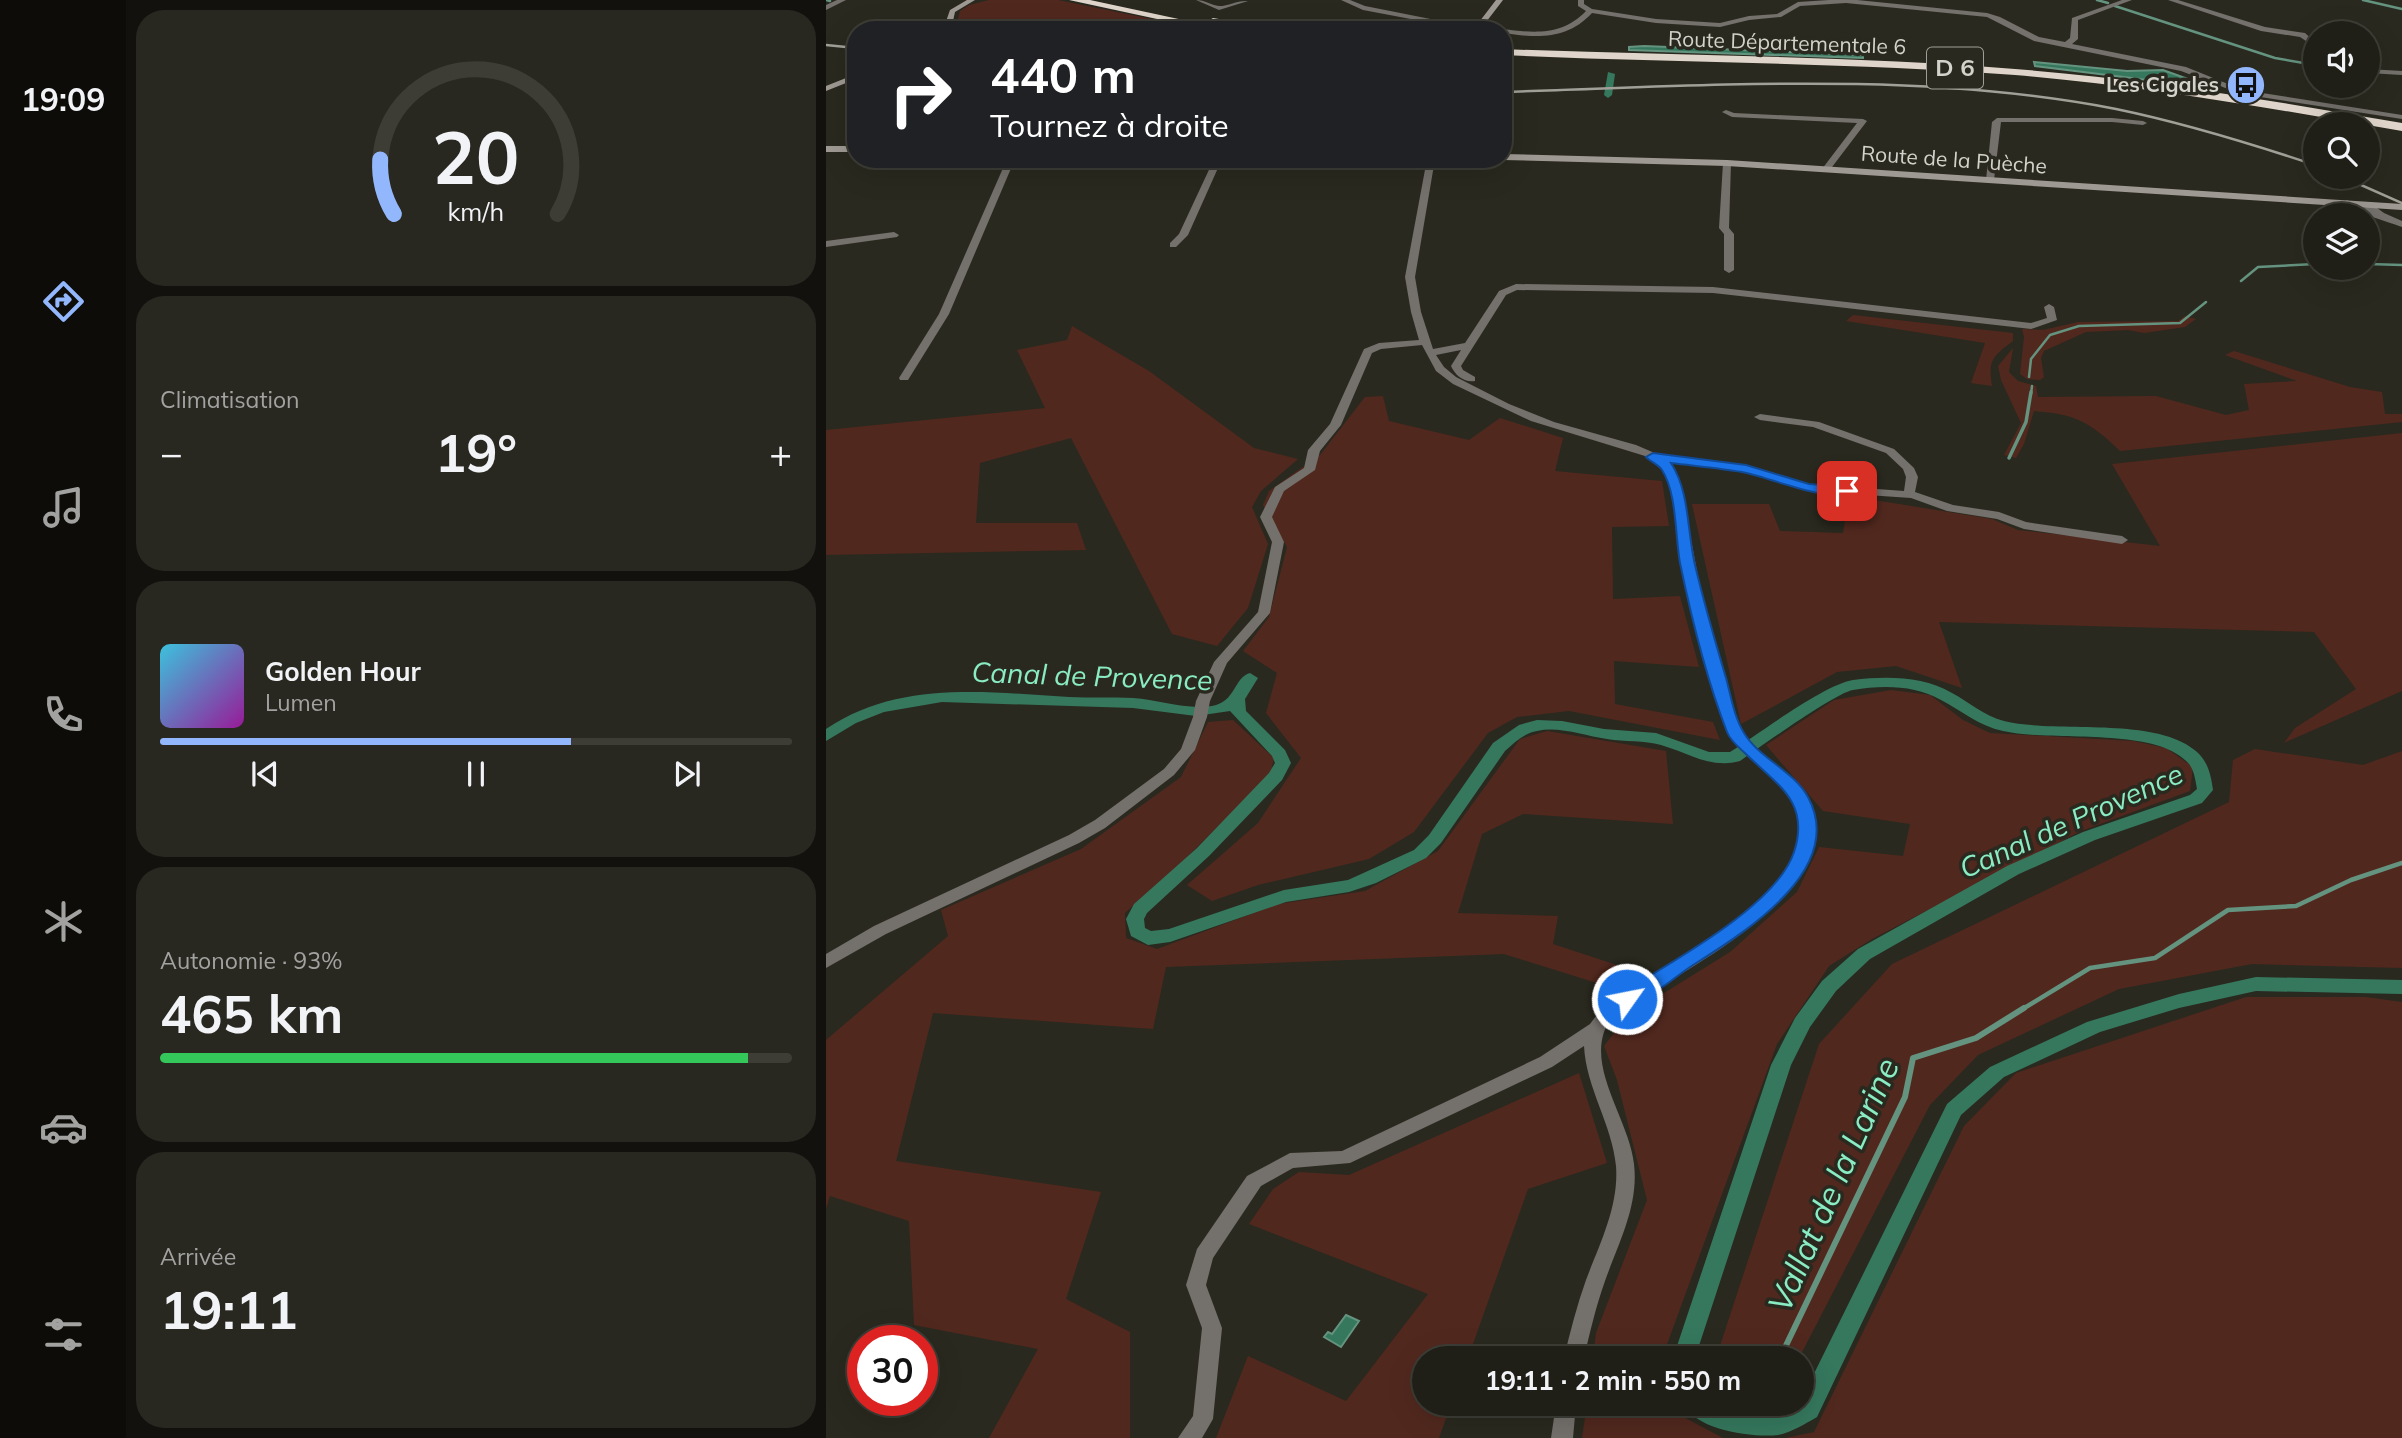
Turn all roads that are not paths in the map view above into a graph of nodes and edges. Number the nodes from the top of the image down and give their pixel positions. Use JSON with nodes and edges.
{"nodes":[{"id":1,"x":843,"y":0,"type":"edge"},
{"id":2,"x":972,"y":0,"type":"edge"},
{"id":3,"x":978,"y":0,"type":"edge"},
{"id":4,"x":1073,"y":0,"type":"edge"},
{"id":5,"x":1096,"y":0,"type":"edge"},
{"id":6,"x":1115,"y":0,"type":"edge"},
{"id":7,"x":1135,"y":0,"type":"edge"},
{"id":8,"x":1199,"y":0,"type":"edge"},
{"id":9,"x":1344,"y":0,"type":"edge"},
{"id":10,"x":1376,"y":0,"type":"edge"},
{"id":11,"x":1500,"y":0,"type":"edge"},
{"id":12,"x":1581,"y":0,"type":"edge"},
{"id":13,"x":2129,"y":0,"type":"edge"},
{"id":14,"x":2171,"y":0,"type":"edge"},
{"id":15,"x":1245,"y":1,"type":"edge"},
{"id":16,"x":1840,"y":1,"type":"edge"},
{"id":17,"x":961,"y":5,"type":"junction"},
{"id":18,"x":1359,"y":6,"type":"junction"},
{"id":19,"x":826,"y":8,"type":"edge"},
{"id":20,"x":1590,"y":11,"type":"junction"},
{"id":21,"x":949,"y":21,"type":"edge"},
{"id":22,"x":1179,"y":21,"type":"edge"},
{"id":23,"x":1195,"y":21,"type":"edge"},
{"id":24,"x":1221,"y":21,"type":"edge"},
{"id":25,"x":1231,"y":21,"type":"edge"},
{"id":26,"x":1441,"y":21,"type":"edge"},
{"id":27,"x":1483,"y":21,"type":"edge"},
{"id":28,"x":1512,"y":32,"type":"edge"},
{"id":29,"x":2303,"y":35,"type":"edge"},
{"id":30,"x":2066,"y":45,"type":"junction"},
{"id":31,"x":1512,"y":54,"type":"edge"},
{"id":32,"x":1512,"y":54,"type":"edge"},
{"id":33,"x":2380,"y":72,"type":"edge"},
{"id":34,"x":2402,"y":73,"type":"edge"},
{"id":35,"x":847,"y":80,"type":"edge"},
{"id":36,"x":826,"y":89,"type":"edge"},
{"id":37,"x":1726,"y":111,"type":"dead end"},
{"id":38,"x":2303,"y":114,"type":"edge"},
{"id":39,"x":2402,"y":117,"type":"edge"},
{"id":40,"x":2143,"y":123,"type":"dead end"},
{"id":41,"x":2380,"y":127,"type":"edge"},
{"id":42,"x":2401,"y":130,"type":"edge"},
{"id":43,"x":826,"y":149,"type":"edge"},
{"id":44,"x":847,"y":149,"type":"edge"},
{"id":45,"x":1512,"y":157,"type":"edge"},
{"id":46,"x":1727,"y":163,"type":"junction"},
{"id":47,"x":1006,"y":168,"type":"edge"},
{"id":48,"x":1214,"y":168,"type":"edge"},
{"id":49,"x":1429,"y":168,"type":"edge"},
{"id":50,"x":1826,"y":169,"type":"junction"},
{"id":51,"x":1990,"y":180,"type":"junction"},
{"id":52,"x":2347,"y":203,"type":"edge"},
{"id":53,"x":2380,"y":205,"type":"edge"},
{"id":54,"x":2402,"y":207,"type":"edge"},
{"id":55,"x":2381,"y":215,"type":"edge"},
{"id":56,"x":2402,"y":224,"type":"edge"},
{"id":57,"x":894,"y":235,"type":"dead end"},
{"id":58,"x":826,"y":244,"type":"edge"},
{"id":59,"x":1173,"y":245,"type":"dead end"},
{"id":60,"x":1729,"y":270,"type":"dead end"},
{"id":61,"x":2049,"y":306,"type":"dead end"},
{"id":62,"x":1467,"y":346,"type":"junction"},
{"id":63,"x":1428,"y":347,"type":"junction"},
{"id":64,"x":904,"y":378,"type":"dead end"},
{"id":65,"x":1471,"y":390,"type":"junction"},
{"id":66,"x":1760,"y":418,"type":"dead end"},
{"id":67,"x":1653,"y":457,"type":"junction"},
{"id":68,"x":1909,"y":495,"type":"junction"},
{"id":69,"x":2122,"y":540,"type":"dead end"},
{"id":70,"x":826,"y":962,"type":"edge"},
{"id":71,"x":1596,"y":1029,"type":"junction"},
{"id":72,"x":1577,"y":1346,"type":"edge"},
{"id":73,"x":1565,"y":1416,"type":"edge"},
{"id":74,"x":1189,"y":1438,"type":"edge"},
{"id":75,"x":1562,"y":1438,"type":"edge"}],
"edges":[{"from":1,"to":19,"type":"street"},
{"from":2,"to":17,"type":"main road"},
{"from":3,"to":17,"type":"main road"},
{"from":4,"to":22,"type":"highway"},
{"from":5,"to":23,"type":"highway"},
{"from":6,"to":24,"type":"highway"},
{"from":7,"to":25,"type":"highway"},
{"from":8,"to":15,"type":"street"},
{"from":9,"to":18,"type":"street"},
{"from":10,"to":18,"type":"street"},
{"from":11,"to":27,"type":"main road"},
{"from":12,"to":20,"type":"street"},
{"from":13,"to":30,"type":"street"},
{"from":14,"to":29,"type":"street"},
{"from":16,"to":20,"type":"street"},
{"from":16,"to":30,"type":"street"},
{"from":17,"to":21,"type":"main road"},
{"from":18,"to":26,"type":"street"},
{"from":20,"to":28,"type":"street"},
{"from":30,"to":39,"type":"street"},
{"from":31,"to":38,"type":"highway","name":"Route Départementale 6","number":"D 6"},
{"from":32,"to":42,"type":"highway","name":"Route Départementale 6","number":"D 6"},
{"from":33,"to":34,"type":"street"},
{"from":35,"to":36,"type":"main road"},
{"from":37,"to":50,"type":"street"},
{"from":40,"to":51,"type":"street"},
{"from":41,"to":42,"type":"highway","name":"Route Départementale 6","number":"D 6"},
{"from":43,"to":44,"type":"main road"},
{"from":45,"to":46,"type":"main road","name":"Route de la Puèche"},
{"from":46,"to":50,"type":"main road","name":"Route de la Puèche"},
{"from":46,"to":60,"type":"street"},
{"from":47,"to":64,"type":"street"},
{"from":48,"to":59,"type":"street"},
{"from":49,"to":63,"type":"street"},
{"from":50,"to":51,"type":"main road","name":"Route de la Puèche"},
{"from":51,"to":52,"type":"main road","name":"Route de la Puèche"},
{"from":53,"to":54,"type":"main road","name":"Route de la Puèche"},
{"from":55,"to":56,"type":"street"},
{"from":57,"to":58,"type":"street"},
{"from":61,"to":62,"type":"street"},
{"from":62,"to":63,"type":"street"},
{"from":62,"to":65,"type":"street"},
{"from":63,"to":65,"type":"street"},
{"from":63,"to":70,"type":"street"},
{"from":65,"to":67,"type":"street"},
{"from":66,"to":68,"type":"street"},
{"from":67,"to":68,"type":"street"},
{"from":67,"to":71,"type":"street"},
{"from":68,"to":69,"type":"street"},
{"from":71,"to":72,"type":"street"},
{"from":71,"to":74,"type":"street"},
{"from":73,"to":75,"type":"street"}]}
